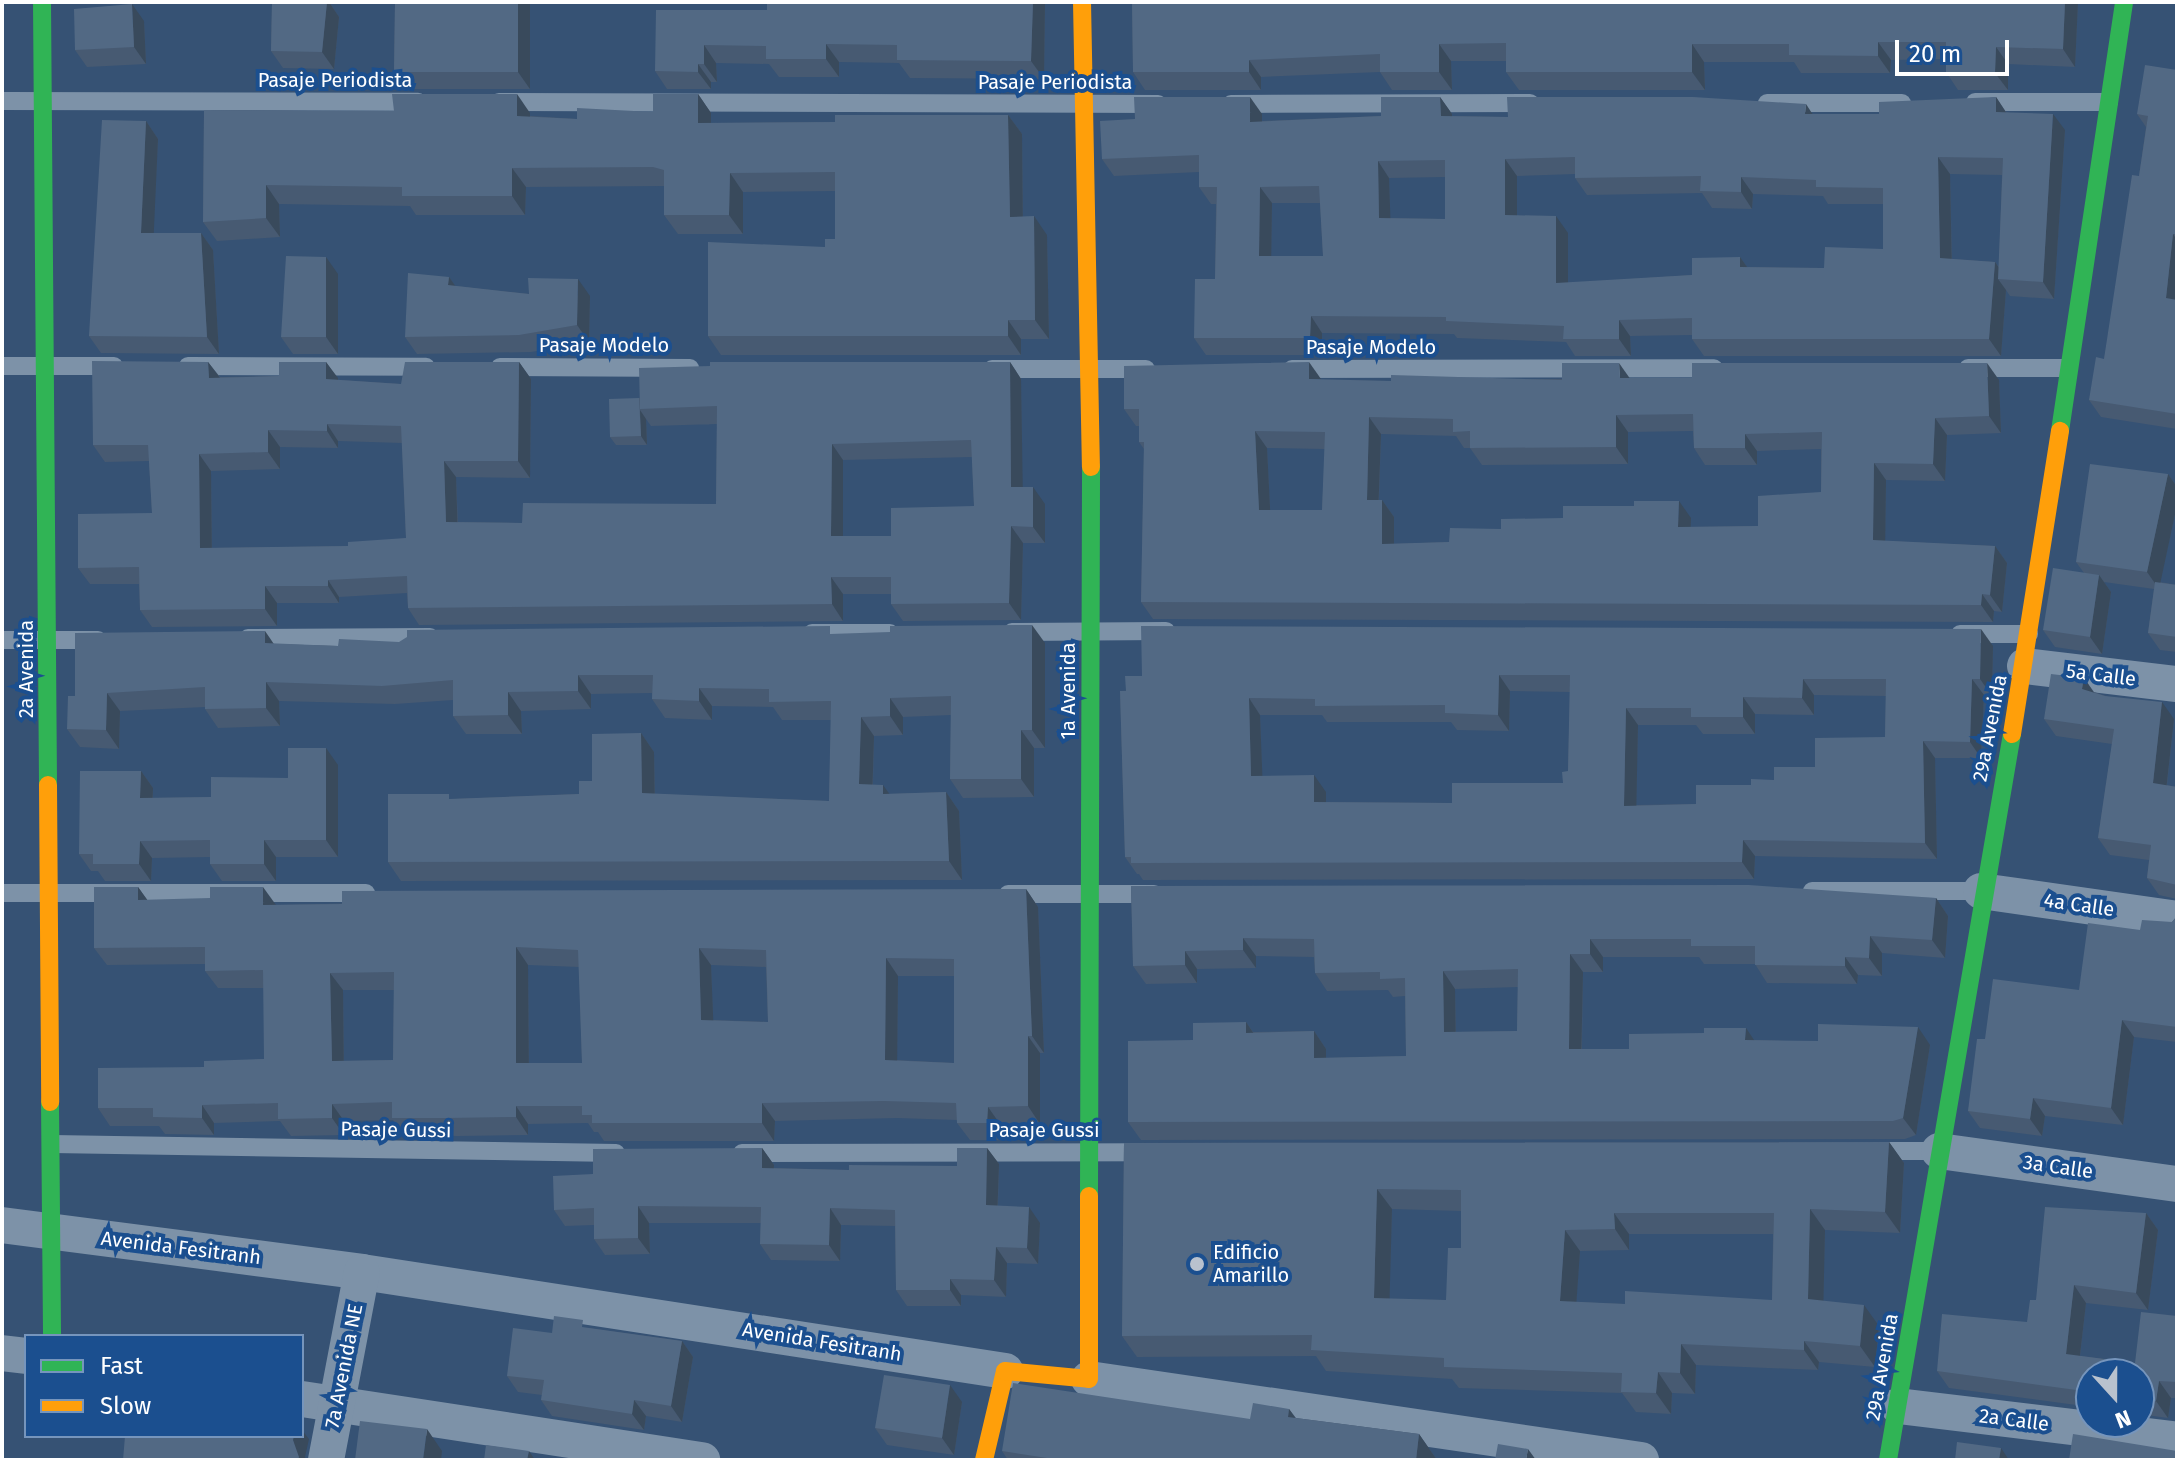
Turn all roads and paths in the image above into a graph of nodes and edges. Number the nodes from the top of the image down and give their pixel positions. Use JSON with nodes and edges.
{"nodes":[{"id":1,"x":42,"y":2,"type":"edge"},
{"id":2,"x":1082,"y":2,"type":"edge"},
{"id":3,"x":2124,"y":2,"type":"edge"},
{"id":4,"x":43,"y":100,"type":"junction"},
{"id":5,"x":2,"y":101,"type":"edge"},
{"id":6,"x":437,"y":102,"type":"edge"},
{"id":7,"x":484,"y":102,"type":"edge"},
{"id":8,"x":1951,"y":102,"type":"edge"},
{"id":9,"x":2109,"y":102,"type":"junction"},
{"id":10,"x":1557,"y":103,"type":"edge"},
{"id":11,"x":1746,"y":103,"type":"edge"},
{"id":12,"x":1919,"y":103,"type":"edge"},
{"id":13,"x":1084,"y":104,"type":"junction"},
{"id":14,"x":1178,"y":104,"type":"edge"},
{"id":15,"x":1210,"y":104,"type":"edge"},
{"id":16,"x":45,"y":365,"type":"junction"},
{"id":17,"x":2,"y":366,"type":"edge"},
{"id":18,"x":140,"y":366,"type":"edge"},
{"id":19,"x":172,"y":366,"type":"edge"},
{"id":20,"x":441,"y":367,"type":"edge"},
{"id":21,"x":473,"y":367,"type":"edge"},
{"id":22,"x":711,"y":368,"type":"edge"},
{"id":23,"x":964,"y":368,"type":"edge"},
{"id":24,"x":1738,"y":368,"type":"edge"},
{"id":25,"x":1943,"y":368,"type":"edge"},
{"id":26,"x":2069,"y":368,"type":"junction"},
{"id":27,"x":1091,"y":369,"type":"junction"},
{"id":28,"x":1170,"y":369,"type":"edge"},
{"id":29,"x":1264,"y":369,"type":"edge"},
{"id":30,"x":1090,"y":631,"type":"junction"},
{"id":31,"x":1186,"y":631,"type":"edge"},
{"id":32,"x":995,"y":632,"type":"edge"},
{"id":33,"x":916,"y":633,"type":"edge"},
{"id":34,"x":790,"y":634,"type":"edge"},
{"id":35,"x":1933,"y":634,"type":"edge"},
{"id":36,"x":458,"y":637,"type":"edge"},
{"id":37,"x":111,"y":639,"type":"edge"},
{"id":38,"x":221,"y":639,"type":"edge"},
{"id":39,"x":2,"y":640,"type":"edge"},
{"id":40,"x":48,"y":640,"type":"junction"},
{"id":41,"x":2027,"y":650,"type":"junction"},
{"id":42,"x":2177,"y":684,"type":"edge"},
{"id":43,"x":1790,"y":891,"type":"edge"},
{"id":44,"x":1981,"y":891,"type":"junction"},
{"id":45,"x":2,"y":893,"type":"edge"},
{"id":46,"x":50,"y":893,"type":"junction"},
{"id":47,"x":381,"y":894,"type":"edge"},
{"id":48,"x":995,"y":894,"type":"edge"},
{"id":49,"x":1090,"y":894,"type":"junction"},
{"id":50,"x":1169,"y":894,"type":"edge"},
{"id":51,"x":2177,"y":919,"type":"edge"},
{"id":52,"x":52,"y":1144,"type":"junction"},
{"id":53,"x":1861,"y":1151,"type":"edge"},
{"id":54,"x":1939,"y":1151,"type":"junction"},
{"id":55,"x":1089,"y":1152,"type":"junction"},
{"id":56,"x":1168,"y":1152,"type":"edge"},
{"id":57,"x":642,"y":1153,"type":"edge"},
{"id":58,"x":722,"y":1153,"type":"edge"},
{"id":59,"x":2177,"y":1184,"type":"edge"},
{"id":60,"x":2,"y":1225,"type":"edge"},
{"id":61,"x":52,"y":1232,"type":"junction"},
{"id":62,"x":362,"y":1272,"type":"junction"},
{"id":63,"x":52,"y":1334,"type":"edge"},
{"id":64,"x":2,"y":1353,"type":"edge"},
{"id":65,"x":24,"y":1356,"type":"edge"},
{"id":66,"x":1005,"y":1371,"type":"junction"},
{"id":67,"x":1089,"y":1379,"type":"junction"},
{"id":68,"x":319,"y":1401,"type":"edge"},
{"id":69,"x":1898,"y":1406,"type":"junction"},
{"id":70,"x":2177,"y":1440,"type":"edge"},
{"id":71,"x":326,"y":1460,"type":"edge"},
{"id":72,"x":702,"y":1460,"type":"edge"},
{"id":73,"x":984,"y":1460,"type":"edge"},
{"id":74,"x":1641,"y":1460,"type":"edge"},
{"id":75,"x":1888,"y":1460,"type":"edge"}],
"edges":[{"from":1,"to":4,"type":"street","name":"2a Avenida"},
{"from":2,"to":13,"type":"street","name":"1a Avenida"},
{"from":3,"to":9,"type":"street","name":"29a Avenida"},
{"from":4,"to":5,"type":"lane","name":"Pasaje Periodista"},
{"from":4,"to":6,"type":"lane","name":"Pasaje Periodista"},
{"from":4,"to":16,"type":"street","name":"2a Avenida"},
{"from":7,"to":13,"type":"lane","name":"Pasaje Periodista"},
{"from":8,"to":9,"type":"lane"},
{"from":9,"to":26,"type":"street","name":"29a Avenida"},
{"from":10,"to":15,"type":"lane"},
{"from":11,"to":12,"type":"lane"},
{"from":13,"to":14,"type":"lane","name":"Pasaje Periodista"},
{"from":13,"to":27,"type":"street","name":"1a Avenida"},
{"from":16,"to":17,"type":"lane"},
{"from":16,"to":18,"type":"lane"},
{"from":16,"to":40,"type":"street","name":"2a Avenida"},
{"from":19,"to":20,"type":"lane"},
{"from":21,"to":22,"type":"lane","name":"Pasaje Modelo"},
{"from":23,"to":27,"type":"lane"},
{"from":24,"to":29,"type":"lane","name":"Pasaje Modelo"},
{"from":25,"to":26,"type":"lane"},
{"from":26,"to":41,"type":"street","name":"29a Avenida"},
{"from":27,"to":28,"type":"lane"},
{"from":27,"to":30,"type":"street","name":"1a Avenida"},
{"from":30,"to":31,"type":"lane"},
{"from":30,"to":32,"type":"lane"},
{"from":30,"to":49,"type":"street","name":"1a Avenida"},
{"from":33,"to":34,"type":"lane"},
{"from":35,"to":41,"type":"lane"},
{"from":36,"to":38,"type":"lane"},
{"from":37,"to":40,"type":"lane"},
{"from":39,"to":40,"type":"lane"},
{"from":40,"to":46,"type":"street","name":"2a Avenida"},
{"from":41,"to":42,"type":"street","name":"5a Calle"},
{"from":41,"to":44,"type":"street","name":"29a Avenida"},
{"from":43,"to":44,"type":"lane"},
{"from":44,"to":51,"type":"street","name":"4a Calle"},
{"from":44,"to":54,"type":"street","name":"29a Avenida"},
{"from":45,"to":46,"type":"lane"},
{"from":46,"to":47,"type":"lane"},
{"from":46,"to":52,"type":"street","name":"2a Avenida"},
{"from":48,"to":49,"type":"lane"},
{"from":49,"to":50,"type":"lane"},
{"from":49,"to":55,"type":"street","name":"1a Avenida"},
{"from":52,"to":57,"type":"lane","name":"Pasaje Gussi"},
{"from":52,"to":61,"type":"street","name":"2a Avenida"},
{"from":53,"to":54,"type":"lane"},
{"from":54,"to":59,"type":"street","name":"3a Calle"},
{"from":54,"to":69,"type":"street","name":"29a Avenida"},
{"from":55,"to":56,"type":"lane","name":"Pasaje Gussi"},
{"from":55,"to":58,"type":"lane","name":"Pasaje Gussi"},
{"from":55,"to":67,"type":"street","name":"1a Avenida"},
{"from":60,"to":61,"type":"street","name":"Avenida Fesitranh"},
{"from":61,"to":62,"type":"street","name":"Avenida Fesitranh"},
{"from":61,"to":63,"type":"street","name":"2a Avenida"},
{"from":62,"to":66,"type":"street","name":"Avenida Fesitranh"},
{"from":62,"to":68,"type":"street","name":"7a Avenida NE"},
{"from":64,"to":65,"type":"street"},
{"from":66,"to":67,"type":"street","name":"Avenida Fesitranh"},
{"from":66,"to":73,"type":"street"},
{"from":67,"to":74,"type":"street","name":"Avenida Fesitranh"},
{"from":68,"to":71,"type":"street","name":"7a Avenida NE"},
{"from":68,"to":72,"type":"street"},
{"from":69,"to":70,"type":"street","name":"2a Calle"},
{"from":69,"to":75,"type":"street","name":"29a Avenida"}]}
